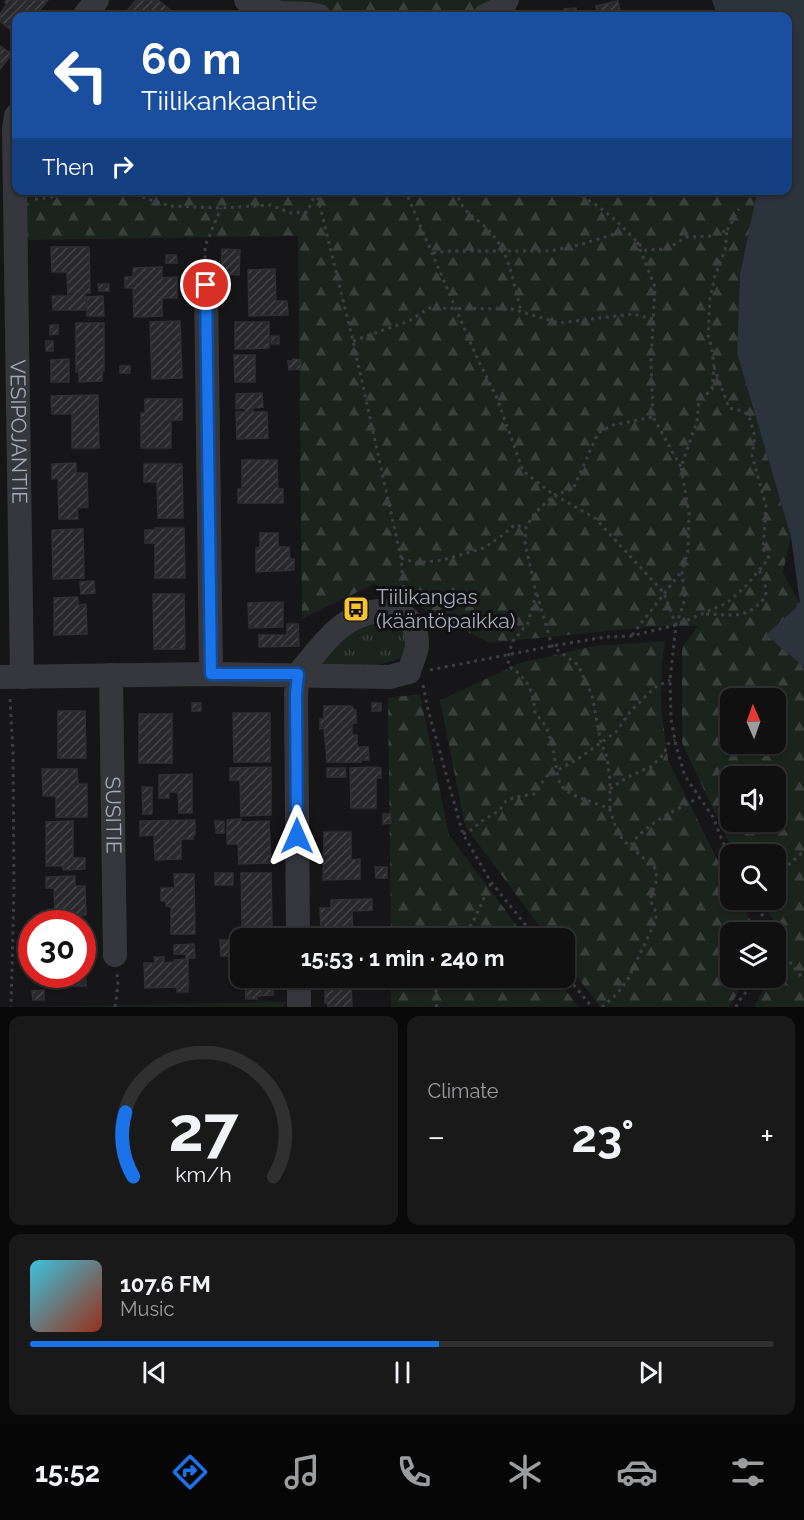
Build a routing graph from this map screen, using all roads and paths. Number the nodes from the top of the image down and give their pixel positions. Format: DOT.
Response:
graph roads {
  1 [pos="97,0"];
  2 [pos="246,0"];
  3 [pos="507,0"];
  4 [pos="87,12"];
  5 [pos="276,12"];
  6 [pos="493,12"];
  7 [pos="12,103"];
  8 [pos="0,115"];
  9 [pos="12,140"];
  10 [pos="8,163"];
  11 [pos="12,182"];
  12 [pos="15,195"];
  13 [pos="58,195"];
  14 [pos="136,195"];
  15 [pos="315,195"];
  16 [pos="318,195"];
  17 [pos="407,195"];
  18 [pos="458,195"];
  19 [pos="577,195"];
  20 [pos="16,200"];
  21 [pos="221,208"];
  22 [pos="739,209"];
  23 [pos="727,230"];
  24 [pos="624,231"];
  25 [pos="636,241"];
  26 [pos="502,250"];
  27 [pos="433,253"];
  28 [pos="206,285"];
  29 [pos="455,307"];
  30 [pos="521,311"];
  31 [pos="653,319"];
  32 [pos="353,341"];
  33 [pos="714,367"];
  34 [pos="753,412"];
  35 [pos="749,416"];
  36 [pos="653,417"];
  37 [pos="681,467"];
  38 [pos="554,495"];
  39 [pos="526,527"];
  40 [pos="401,558"];
  41 [pos="759,570"];
  42 [pos="682,571"];
  43 [pos="536,593"];
  44 [pos="664,593"];
  45 [pos="703,614"];
  46 [pos="406,617"];
  47 [pos="676,625"];
  48 [pos="631,636"];
  49 [pos="552,646"];
  50 [pos="509,653"];
  51 [pos="414,672"];
  52 [pos="211,674"];
  53 [pos="298,674"];
  54 [pos="111,675"];
  55 [pos="11,677"];
  56 [pos="670,680"];
  57 [pos="10,699"];
  58 [pos="675,740"];
  59 [pos="601,743"];
  60 [pos="556,772"];
  61 [pos="610,789"];
  62 [pos="700,798"];
  63 [pos="610,810"];
  64 [pos="463,834"];
  65 [pos="723,844"];
  66 [pos="631,845"];
  67 [pos="804,851"];
  68 [pos="786,867"];
  69 [pos="491,882"];
  70 [pos="298,928"];
  71 [pos="469,928"];
  72 [pos="528,928"];
  73 [pos="115,955"];
  74 [pos="786,957"];
  75 [pos="804,980"];
  76 [pos="575,986"];
  77 [pos="299,988"];
  78 [pos="435,988"];
  79 [pos="749,988"];
  80 [pos="11,1007"];
  81 [pos="115,1007"];
  82 [pos="299,1007"];
  83 [pos="436,1007"];
  84 [pos="592,1007"];
  85 [pos="602,1007"];
  86 [pos="736,1007"];
  1 -- 4 [label="street"];
  2 -- 5 [label="street"];
  3 -- 6 [label="street"];
  7 -- 8 [label="street"];
  9 -- 10 [label="street, VESIPOJANTIE"];
  10 -- 11 [label="street, VESIPOJANTIE"];
  12 -- 20 [label="street, VESIPOJANTIE"];
  13 -- 20 [label="path"];
  14 -- 21 [label="path"];
  15 -- 21 [label="path"];
  16 -- 32 [label="path"];
  17 -- 27 [label="path"];
  18 -- 26 [label="path"];
  19 -- 24 [label="path"];
  20 -- 55 [label="street, VESIPOJANTIE"];
  21 -- 28 [label="path"];
  22 -- 23 [label="path"];
  23 -- 25 [label="path"];
  23 -- 33 [label="path"];
  24 -- 25 [label="path"];
  24 -- 26 [label="path"];
  25 -- 31 [label="path"];
  26 -- 27 [label="path"];
  26 -- 30 [label="path"];
  27 -- 29 [label="path"];
  28 -- 52 [label="street"];
  29 -- 30 [label="path"];
  29 -- 32 [label="path"];
  29 -- 38 [label="path"];
  30 -- 31 [label="path"];
  31 -- 36 [label="path"];
  32 -- 40 [label="path"];
  33 -- 35 [label="path"];
  33 -- 37 [label="path"];
  34 -- 35 [label="path"];
  35 -- 41 [label="path"];
  36 -- 37 [label="path"];
  36 -- 38 [label="path"];
  37 -- 42 [label="path"];
  38 -- 39 [label="path"];
  38 -- 44 [label="path"];
  39 -- 40 [label="path"];
  39 -- 43 [label="path"];
  40 -- 46 [label="path"];
  41 -- 45 [label="path"];
  41 -- 45 [label="path"];
  42 -- 44 [label="path"];
  42 -- 47 [label="path"];
  43 -- 49 [label="path"];
  43 -- 50 [label="path"];
  44 -- 47 [label="path"];
  44 -- 48 [label="path"];
  45 -- 47 [label="path"];
  46 -- 51 [label="street"];
  46 -- 53 [label="street"];
  47 -- 48 [label="path"];
  47 -- 56 [label="path"];
  48 -- 49 [label="path"];
  49 -- 50 [label="path"];
  49 -- 59 [label="path"];
  50 -- 51 [label="path"];
  50 -- 60 [label="path"];
  51 -- 53 [label="street"];
  51 -- 64 [label="path"];
  52 -- 53 [label="street"];
  52 -- 54 [label="street"];
  53 -- 70 [label="street"];
  54 -- 55 [label="street"];
  54 -- 73 [label="street, SUSITIE"];
  56 -- 58 [label="path"];
  56 -- 59 [label="path"];
  57 -- 80 [label="path"];
  58 -- 61 [label="path"];
  58 -- 62 [label="path"];
  59 -- 60 [label="path"];
  59 -- 61 [label="path"];
  60 -- 63 [label="path"];
  60 -- 64 [label="path"];
  61 -- 63 [label="path"];
  62 -- 65 [label="path"];
  62 -- 66 [label="path"];
  63 -- 66 [label="path"];
  64 -- 69 [label="path"];
  66 -- 85 [label="path"];
  67 -- 68 [label="path"];
  69 -- 71 [label="path"];
  69 -- 72 [label="path"];
  73 -- 81 [label="path"];
  74 -- 75 [label="path"];
  76 -- 84 [label="path"];
  77 -- 82 [label="street"];
  78 -- 83 [label="path"];
  79 -- 86 [label="path"];
}
